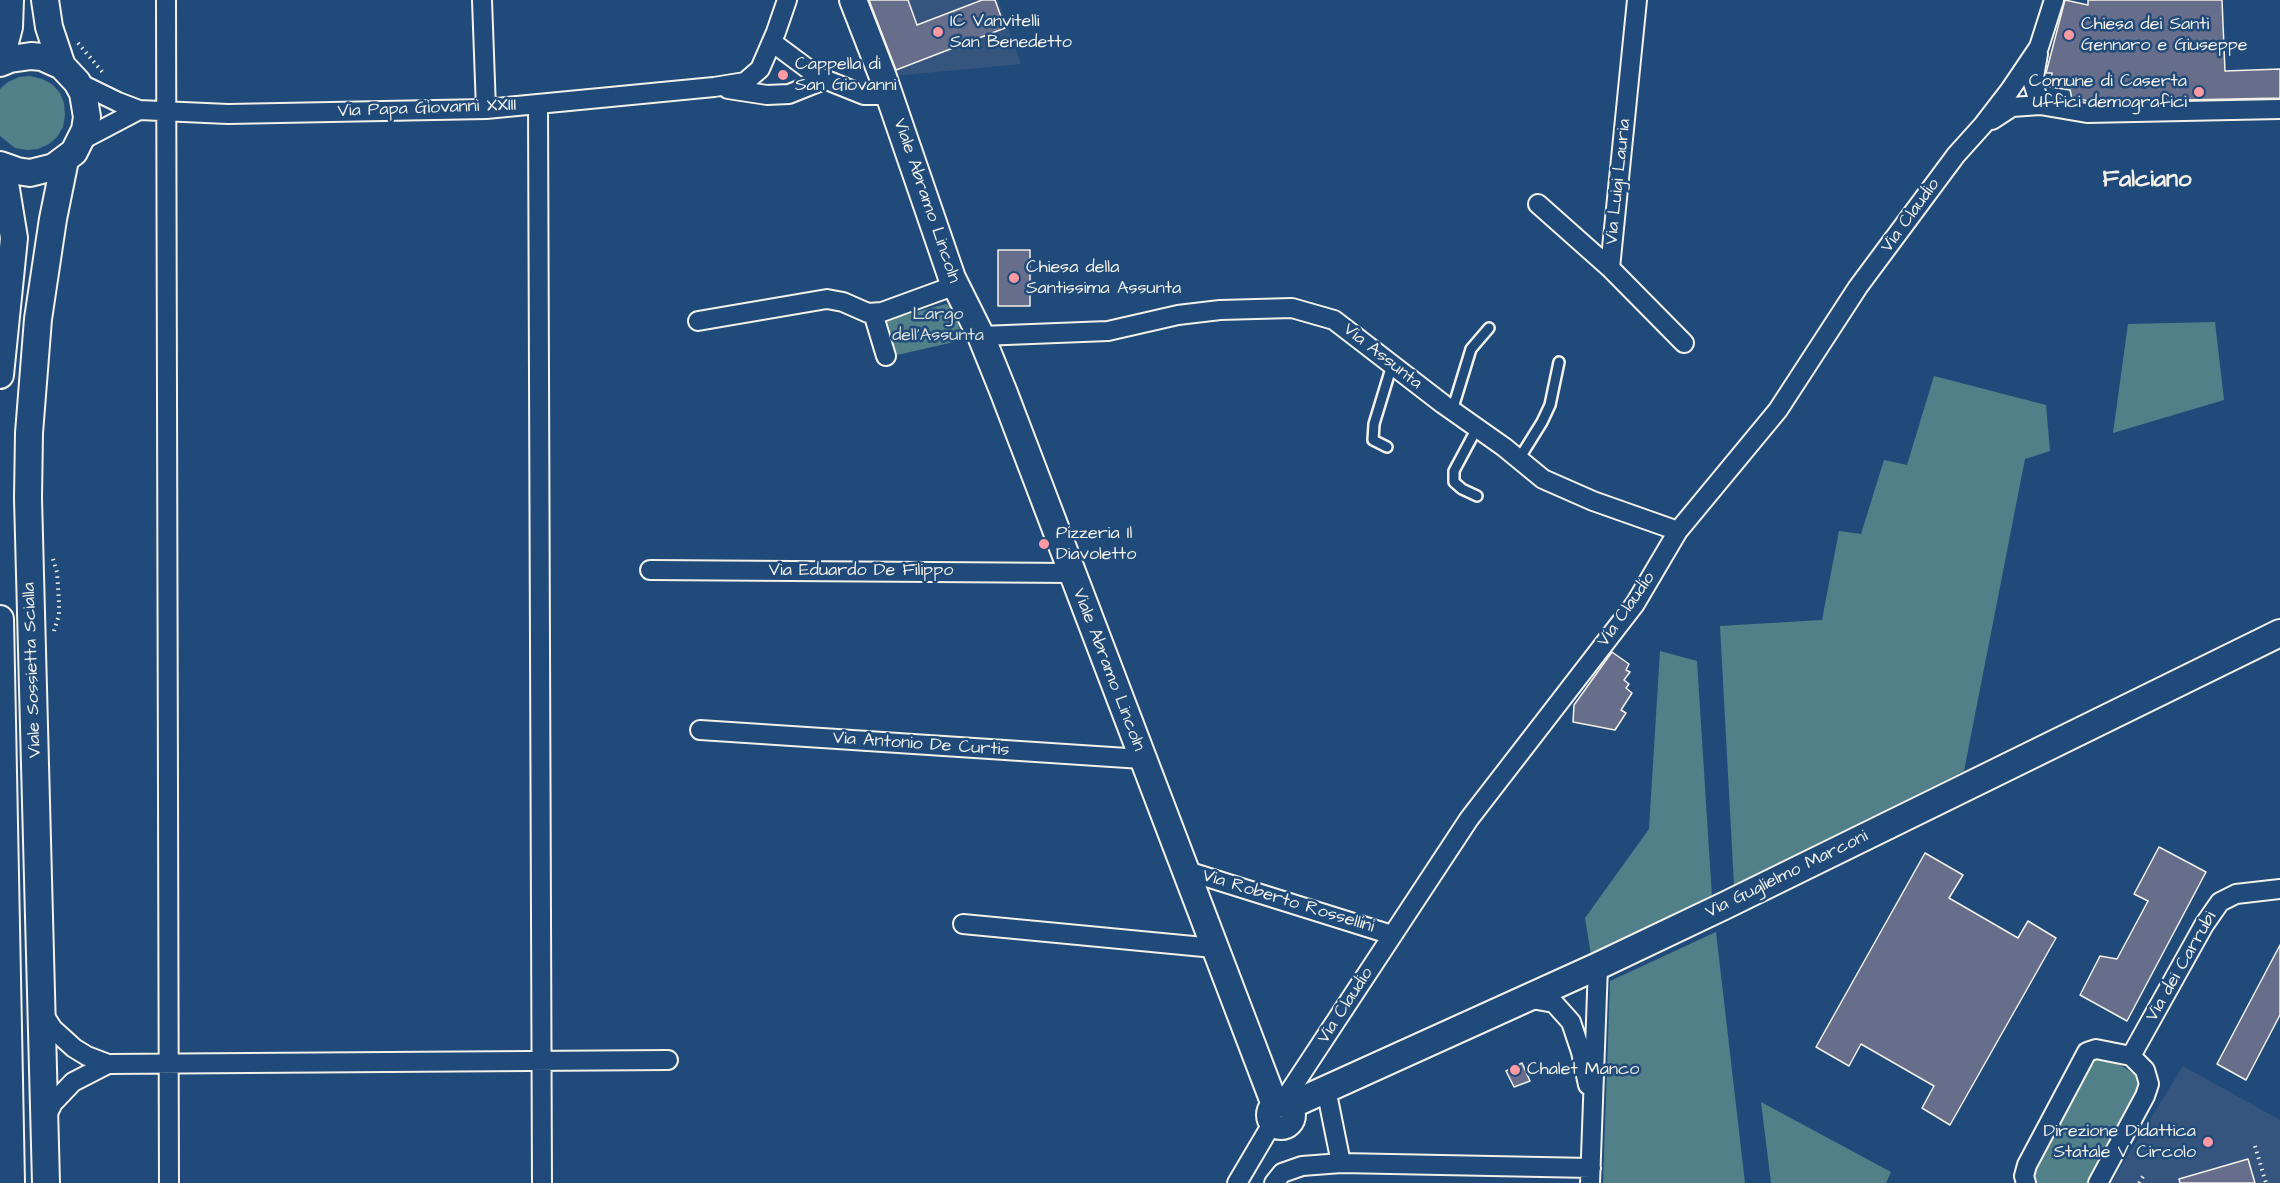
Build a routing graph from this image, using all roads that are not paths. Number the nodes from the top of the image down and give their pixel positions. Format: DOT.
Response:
graph roads {
  1 [pos="10,0"];
  2 [pos="45,0"];
  3 [pos="166,0"];
  4 [pos="482,0"];
  5 [pos="787,0"];
  6 [pos="853,0"];
  7 [pos="1637,0"];
  8 [pos="2054,0"];
  9 [pos="772,42"];
  10 [pos="2039,47"];
  11 [pos="0,63"];
  12 [pos="70,74"];
  13 [pos="824,80"];
  14 [pos="714,87"];
  15 [pos="889,95"];
  16 [pos="538,104"];
  17 [pos="2040,105"];
  18 [pos="486,109"];
  19 [pos="2280,109"];
  20 [pos="140,110"];
  21 [pos="166,110"];
  22 [pos="1983,125"];
  23 [pos="73,151"];
  24 [pos="0,165"];
  25 [pos="0,172"];
  26 [pos="1538,204"];
  27 [pos="1610,268"];
  28 [pos="956,285"];
  29 [pos="873,313"];
  30 [pos="698,321"];
  31 [pos="1489,328"];
  32 [pos="981,336"];
  33 [pos="1684,344"];
  34 [pos="886,356"];
  35 [pos="1559,363"];
  36 [pos="1392,365"];
  37 [pos="0,375"];
  38 [pos="1452,411"];
  39 [pos="1477,428"];
  40 [pos="1387,447"];
  41 [pos="1519,459"];
  42 [pos="1477,496"];
  43 [pos="1678,531"];
  44 [pos="650,570"];
  45 [pos="1072,573"];
  46 [pos="0,620"];
  47 [pos="2280,633"];
  48 [pos="700,730"];
  49 [pos="1,734"];
  50 [pos="1142,759"];
  51 [pos="2,793"];
  52 [pos="1184,870"];
  53 [pos="2280,889"];
  54 [pos="963,924"];
  55 [pos="1392,935"];
  56 [pos="1214,948"];
  57 [pos="1598,966"];
  58 [pos="1526,998"];
  59 [pos="42,1011"];
  60 [pos="2131,1056"];
  61 [pos="668,1060"];
  62 [pos="541,1061"];
  63 [pos="108,1064"];
  64 [pos="169,1064"];
  65 [pos="1326,1089"];
  66 [pos="1280,1109"];
  67 [pos="1593,1113"];
  68 [pos="43,1124"];
  69 [pos="1341,1163"];
  70 [pos="1591,1176"];
  71 [pos="11,1183"];
  72 [pos="46,1183"];
  73 [pos="169,1183"];
  74 [pos="542,1183"];
  75 [pos="1237,1183"];
  76 [pos="1274,1183"];
  77 [pos="2025,1183"];
  78 [pos="2098,1183"];
  1 -- 11 [label="street"];
  2 -- 12 [label="street, Viale Sossietta Scialla"];
  3 -- 21 [label="street"];
  4 -- 18 [label="street"];
  5 -- 9 [label="street, Via Papa Giovanni XXIII"];
  6 -- 15 [label="street, Viale Abramo Lincoln"];
  7 -- 27 [label="street, Via Luigi Lauria"];
  8 -- 10 [label="street"];
  9 -- 13 [label="street"];
  9 -- 14 [label="street, Via Papa Giovanni XXIII"];
  10 -- 17 [label="street"];
  10 -- 22 [label="street"];
  11 -- 12 [label="street"];
  12 -- 20 [label="street, Via Papa Giovanni XXIII"];
  12 -- 23 [label="street, Viale Sossietta Scialla"];
  13 -- 14 [label="street, Via Papa Giovanni XXIII"];
  13 -- 15 [label="street"];
  14 -- 16 [label="street, Via Papa Giovanni XXIII"];
  15 -- 28 [label="street, Viale Abramo Lincoln"];
  16 -- 18 [label="street, Via Papa Giovanni XXIII"];
  16 -- 62 [label="street"];
  17 -- 19 [label="street"];
  17 -- 22 [label="street"];
  18 -- 21 [label="street, Via Papa Giovanni XXIII"];
  20 -- 21 [label="street, Via Papa Giovanni XXIII"];
  20 -- 23 [label="street, Via Papa Giovanni XXIII"];
  21 -- 64 [label="street"];
  22 -- 43 [label="street, Via Claudio"];
  23 -- 24 [label="street"];
  23 -- 59 [label="street, Viale Sossietta Scialla"];
  25 -- 37 [label="street"];
  26 -- 27 [label="street, Via Luigi Lauria"];
  27 -- 33 [label="street"];
  28 -- 29 [label="street"];
  28 -- 32 [label="street, Viale Abramo Lincoln"];
  29 -- 30 [label="street"];
  29 -- 34 [label="street"];
  31 -- 38 [label="lane"];
  32 -- 36 [label="street, Via Assunta"];
  32 -- 45 [label="street, Viale Abramo Lincoln"];
  35 -- 41 [label="lane"];
  36 -- 38 [label="street, Via Assunta"];
  36 -- 40 [label="lane"];
  38 -- 39 [label="street, Via Assunta"];
  39 -- 41 [label="street, Via Assunta"];
  39 -- 42 [label="lane"];
  41 -- 43 [label="street, Via Assunta"];
  43 -- 55 [label="street, Via Claudio"];
  44 -- 45 [label="street, Via Eduardo De Filippo"];
  45 -- 50 [label="street, Viale Abramo Lincoln"];
  46 -- 49 [label="street, Viale Sossietta Scialla"];
  47 -- 57 [label="street, Via Guglielmo Marconi"];
  48 -- 50 [label="street, Via Antonio De Curtis"];
  49 -- 51 [label="street, Viale Sossietta Scialla"];
  50 -- 52 [label="street, Viale Abramo Lincoln"];
  51 -- 71 [label="street, Viale Sossietta Scialla"];
  52 -- 55 [label="street, Via Roberto Rossellini"];
  52 -- 56 [label="street, Viale Abramo Lincoln"];
  53 -- 60 [label="street, Via dei Carrubi"];
  54 -- 56 [label="street"];
  55 -- 66 [label="street, Via Claudio"];
  56 -- 66 [label="street, Viale Abramo Lincoln"];
  57 -- 58 [label="street, Via Guglielmo Marconi"];
  57 -- 67 [label="street"];
  58 -- 65 [label="street, Via Guglielmo Marconi"];
  58 -- 67 [label="street"];
  59 -- 63 [label="street"];
  59 -- 68 [label="street, Viale Sossietta Scialla"];
  60 -- 77 [label="street"];
  60 -- 78 [label="street"];
  61 -- 62 [label="street"];
  62 -- 64 [label="street"];
  62 -- 74 [label="street"];
  63 -- 64 [label="street"];
  63 -- 68 [label="street"];
  64 -- 73 [label="street"];
  65 -- 66 [label="street, Via Guglielmo Marconi"];
  65 -- 69 [label="street"];
  66 -- 75 [label="street, Via Claudio"];
  67 -- 70 [label="street"];
  68 -- 72 [label="street, Viale Sossietta Scialla"];
  69 -- 70 [label="street"];
  69 -- 76 [label="street"];
}
